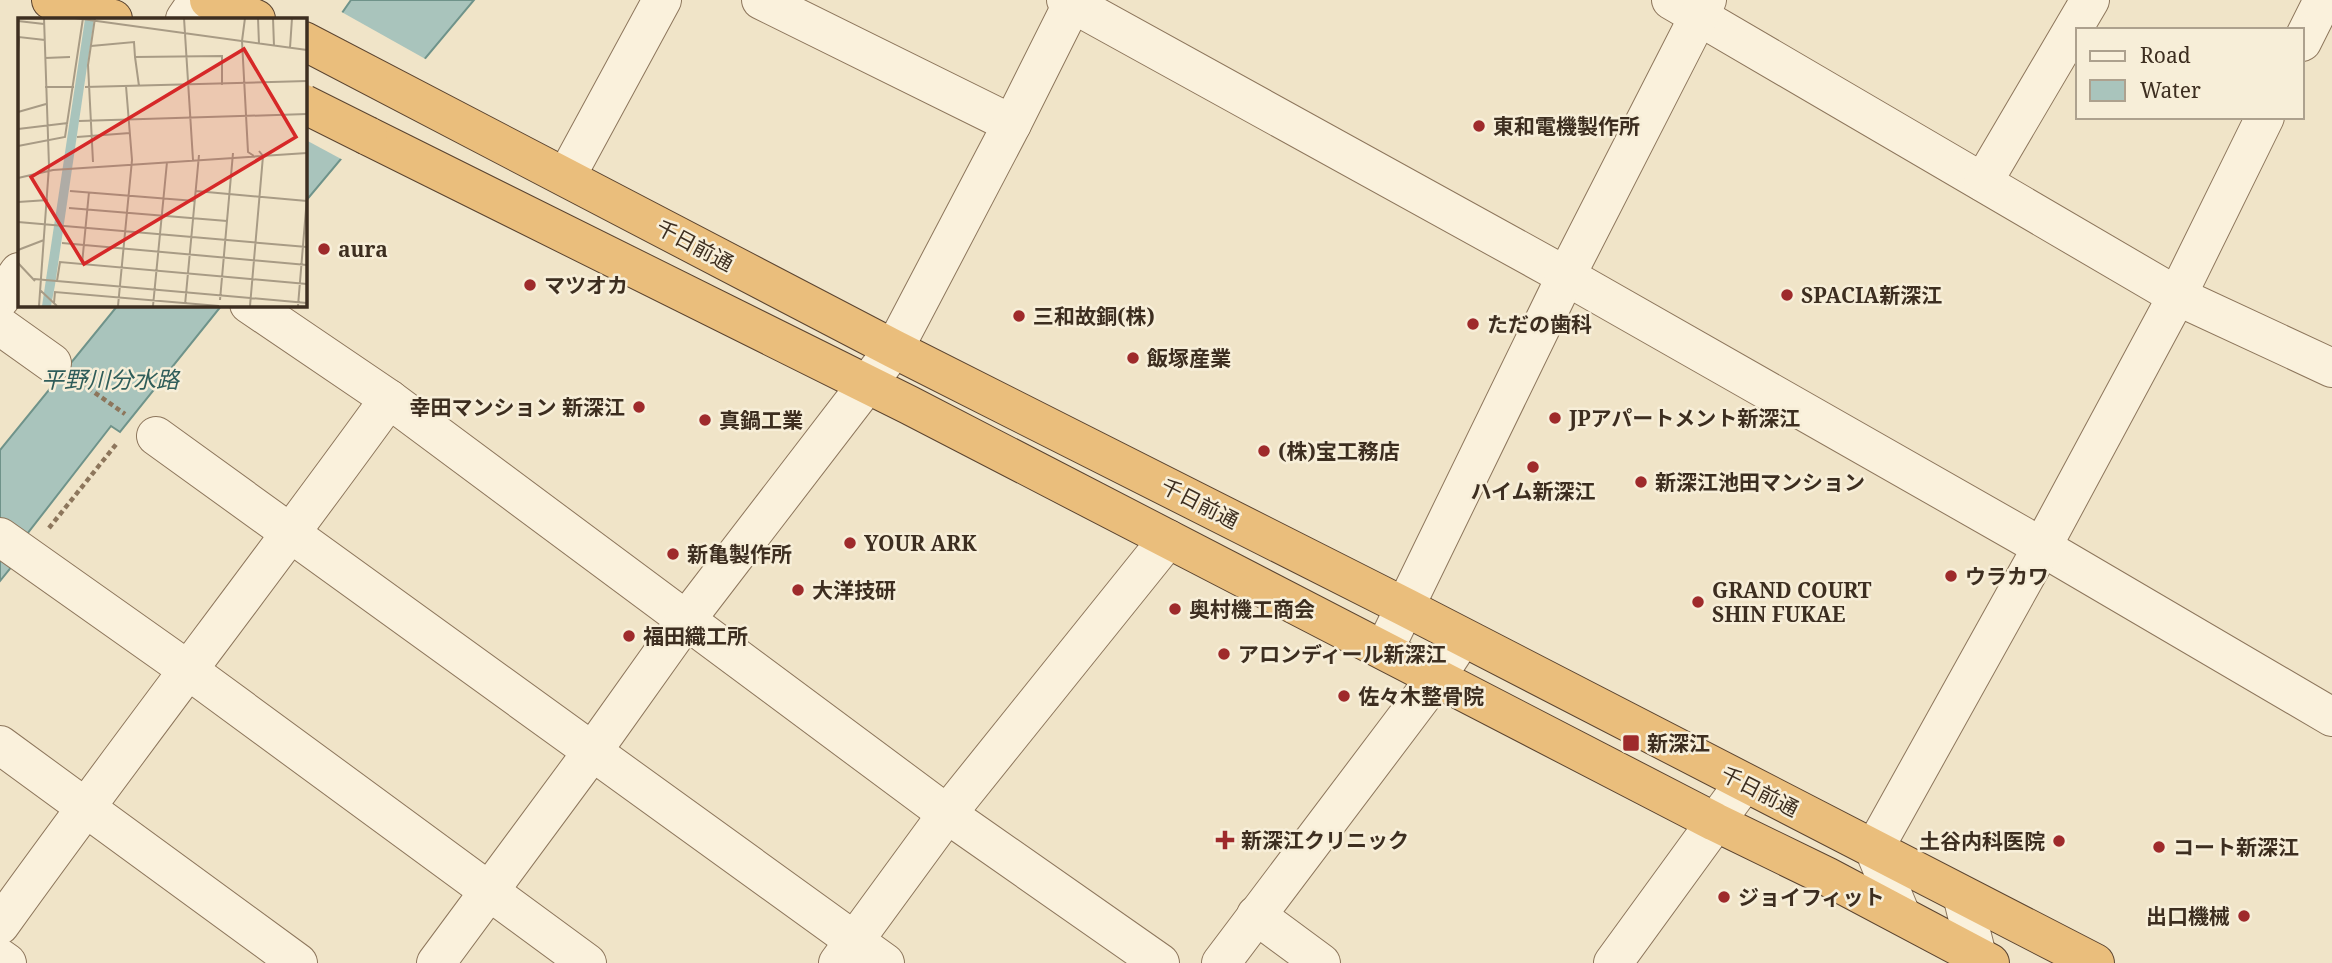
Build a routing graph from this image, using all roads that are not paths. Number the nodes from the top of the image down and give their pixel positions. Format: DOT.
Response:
graph roads {
  1 [pos="51,0"];
  2 [pos="198,0"];
  3 [pos="209,0"];
  4 [pos="662,0"];
  5 [pos="761,0"];
  6 [pos="2091,0"];
  7 [pos="2323,0"];
  8 [pos="1070,1"];
  9 [pos="1693,5"];
  10 [pos="110,18"];
  11 [pos="186,18"];
  12 [pos="254,18"];
  13 [pos="2304,38"];
  14 [pos="307,43"];
  15 [pos="306,105"];
  16 [pos="2264,119"];
  17 [pos="1012,124"];
  18 [pos="566,177"];
  19 [pos="1983,182"];
  20 [pos="0,260"];
  21 [pos="18,270"];
  22 [pos="18,272"];
  23 [pos="1566,276"];
  24 [pos="2177,296"];
  25 [pos="0,299"];
  26 [pos="252,306"];
  27 [pos="0,326"];
  28 [pos="894,349"];
  29 [pos="52,363"];
  30 [pos="2332,368"];
  31 [pos="868,384"];
  32 [pos="389,399"];
  33 [pos="143,427"];
  34 [pos="292,533"];
  35 [pos="1168,539"];
  36 [pos="13,546"];
  37 [pos="2042,547"];
  38 [pos="1405,607"];
  39 [pos="686,620"];
  40 [pos="1462,638"];
  41 [pos="1384,650"];
  42 [pos="188,670"];
  43 [pos="1436,678"];
  44 [pos="2332,717"];
  45 [pos="0,745"];
  46 [pos="592,752"];
  47 [pos="1744,783"];
  48 [pos="84,808"];
  49 [pos="947,814"];
  50 [pos="1715,822"];
  51 [pos="1874,849"];
  52 [pos="491,892"];
  53 [pos="1962,895"];
  54 [pos="1256,915"];
  55 [pos="1901,915"];
  56 [pos="0,925"];
  57 [pos="846,952"];
  58 [pos="0,958"];
  59 [pos="1980,961"];
  60 [pos="7,963"];
  61 [pos="298,963"];
  62 [pos="436,963"];
  63 [pos="587,963"];
  64 [pos="885,963"];
  65 [pos="1160,963"];
  66 [pos="1221,963"];
  67 [pos="1321,963"];
  68 [pos="1613,963"];
  69 [pos="2095,963"];
  1 -- 10 [label="highway"];
  2 -- 11 [label="street"];
  3 -- 12 [label="highway"];
  4 -- 18 [label="street"];
  5 -- 17 [label="street"];
  6 -- 19 [label="street"];
  7 -- 13 [label="street"];
  8 -- 17 [label="street"];
  8 -- 23 [label="street"];
  9 -- 19 [label="street"];
  9 -- 23 [label="street"];
  14 -- 18 [label="highway, 千日前通"];
  15 -- 31 [label="highway, bridge"];
  16 -- 24 [label="street"];
  17 -- 28 [label="street"];
  18 -- 28 [label="highway, 千日前通"];
  19 -- 24 [label="street"];
  20 -- 21 [label="street"];
  22 -- 25 [label="street"];
  23 -- 37 [label="street"];
  23 -- 38 [label="street"];
  24 -- 30 [label="street"];
  24 -- 37 [label="street"];
  26 -- 32 [label="street"];
  27 -- 29 [label="street"];
  28 -- 31 [label="street"];
  28 -- 38 [label="highway, 千日前通"];
  31 -- 35 [label="highway"];
  31 -- 39 [label="street"];
  32 -- 34 [label="street"];
  32 -- 39 [label="street"];
  33 -- 34 [label="street"];
  34 -- 42 [label="street"];
  34 -- 46 [label="street"];
  35 -- 41 [label="highway"];
  35 -- 49 [label="street"];
  36 -- 42 [label="street"];
  37 -- 44 [label="street"];
  37 -- 51 [label="street"];
  38 -- 40 [label="highway, 千日前通"];
  38 -- 41 [label="street"];
  39 -- 46 [label="street"];
  39 -- 49 [label="street"];
  40 -- 43 [label="street"];
  40 -- 47 [label="highway, 千日前通"];
  41 -- 43 [label="highway"];
  42 -- 48 [label="street"];
  42 -- 52 [label="street"];
  43 -- 50 [label="highway"];
  43 -- 54 [label="street"];
  45 -- 48 [label="street"];
  46 -- 52 [label="street"];
  46 -- 57 [label="street"];
  47 -- 50 [label="street"];
  47 -- 51 [label="highway, 千日前通"];
  48 -- 56 [label="street"];
  48 -- 61 [label="street"];
  49 -- 57 [label="street"];
  49 -- 65 [label="street"];
  50 -- 55 [label="highway"];
  50 -- 68 [label="street"];
  51 -- 53 [label="highway, 千日前通"];
  51 -- 55 [label="street"];
  52 -- 62 [label="street"];
  52 -- 63 [label="street"];
  53 -- 59 [label="street"];
  53 -- 69 [label="highway, 千日前通"];
  54 -- 66 [label="street"];
  54 -- 67 [label="street"];
  55 -- 59 [label="highway"];
  57 -- 64 [label="street"];
  58 -- 60 [label="street"];
}
